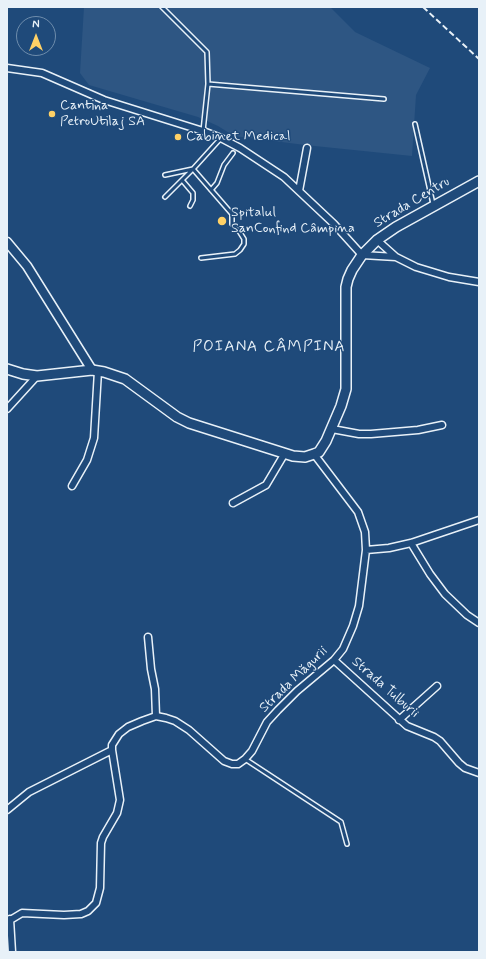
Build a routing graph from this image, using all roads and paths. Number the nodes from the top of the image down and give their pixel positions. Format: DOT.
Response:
graph roads {
  1 [pos="162,7"];
  2 [pos="7,68"];
  3 [pos="208,84"];
  4 [pos="384,99"];
  5 [pos="415,124"];
  6 [pos="203,131"];
  7 [pos="221,138"];
  8 [pos="307,148"];
  9 [pos="233,153"];
  10 [pos="193,169"];
  11 [pos="165,175"];
  12 [pos="182,180"];
  13 [pos="479,181"];
  14 [pos="211,190"];
  15 [pos="299,190"];
  16 [pos="165,197"];
  17 [pos="434,205"];
  18 [pos="190,206"];
  19 [pos="377,240"];
  20 [pos="7,242"];
  21 [pos="362,255"];
  22 [pos="396,257"];
  23 [pos="201,258"];
  24 [pos="479,282"];
  25 [pos="7,369"];
  26 [pos="95,370"];
  27 [pos="37,376"];
  28 [pos="7,409"];
  29 [pos="442,425"];
  30 [pos="332,429"];
  31 [pos="285,453"];
  32 [pos="314,454"];
  33 [pos="72,486"];
  34 [pos="233,503"];
  35 [pos="479,520"];
  36 [pos="411,543"];
  37 [pos="366,550"];
  38 [pos="479,623"];
  39 [pos="148,637"];
  40 [pos="334,660"];
  41 [pos="437,686"];
  42 [pos="156,716"];
  43 [pos="399,720"];
  44 [pos="112,750"];
  45 [pos="245,759"];
  46 [pos="479,773"];
  47 [pos="7,810"];
  48 [pos="347,844"];
  49 [pos="9,921"];
  50 [pos="12,952"];
  1 -- 3 [label="lane"];
  2 -- 6 [label="street"];
  3 -- 4 [label="lane"];
  3 -- 6 [label="lane"];
  5 -- 17 [label="lane"];
  6 -- 7 [label="street"];
  7 -- 10 [label="lane"];
  7 -- 15 [label="street"];
  8 -- 15 [label="street"];
  9 -- 14 [label="lane"];
  10 -- 11 [label="lane"];
  10 -- 12 [label="lane"];
  10 -- 14 [label="lane"];
  12 -- 16 [label="lane"];
  12 -- 18 [label="lane"];
  13 -- 17 [label="main road, Strada Centru"];
  14 -- 23 [label="lane"];
  15 -- 21 [label="street"];
  17 -- 19 [label="main road, Strada Centru"];
  19 -- 21 [label="main road, Strada Centru"];
  19 -- 22 [label="street"];
  20 -- 26 [label="street"];
  21 -- 22 [label="street"];
  21 -- 30 [label="main road, Strada Centru"];
  22 -- 24 [label="street"];
  25 -- 27 [label="main road"];
  26 -- 27 [label="main road"];
  26 -- 31 [label="main road"];
  26 -- 33 [label="street"];
  27 -- 28 [label="street"];
  29 -- 30 [label="street"];
  30 -- 32 [label="main road, Strada Centru"];
  31 -- 32 [label="main road"];
  31 -- 34 [label="street"];
  32 -- 37 [label="street, Strada Măgurii"];
  35 -- 36 [label="street"];
  36 -- 37 [label="street"];
  36 -- 38 [label="street"];
  37 -- 40 [label="street, Strada Măgurii"];
  39 -- 42 [label="street"];
  40 -- 43 [label="street, Strada Tulburii"];
  40 -- 45 [label="street, Strada Măgurii"];
  41 -- 43 [label="street"];
  42 -- 44 [label="street"];
  42 -- 45 [label="street"];
  43 -- 46 [label="street, Strada Tulburii"];
  44 -- 47 [label="street"];
  44 -- 49 [label="street"];
  45 -- 48 [label="lane"];
  49 -- 50 [label="street"];
}
